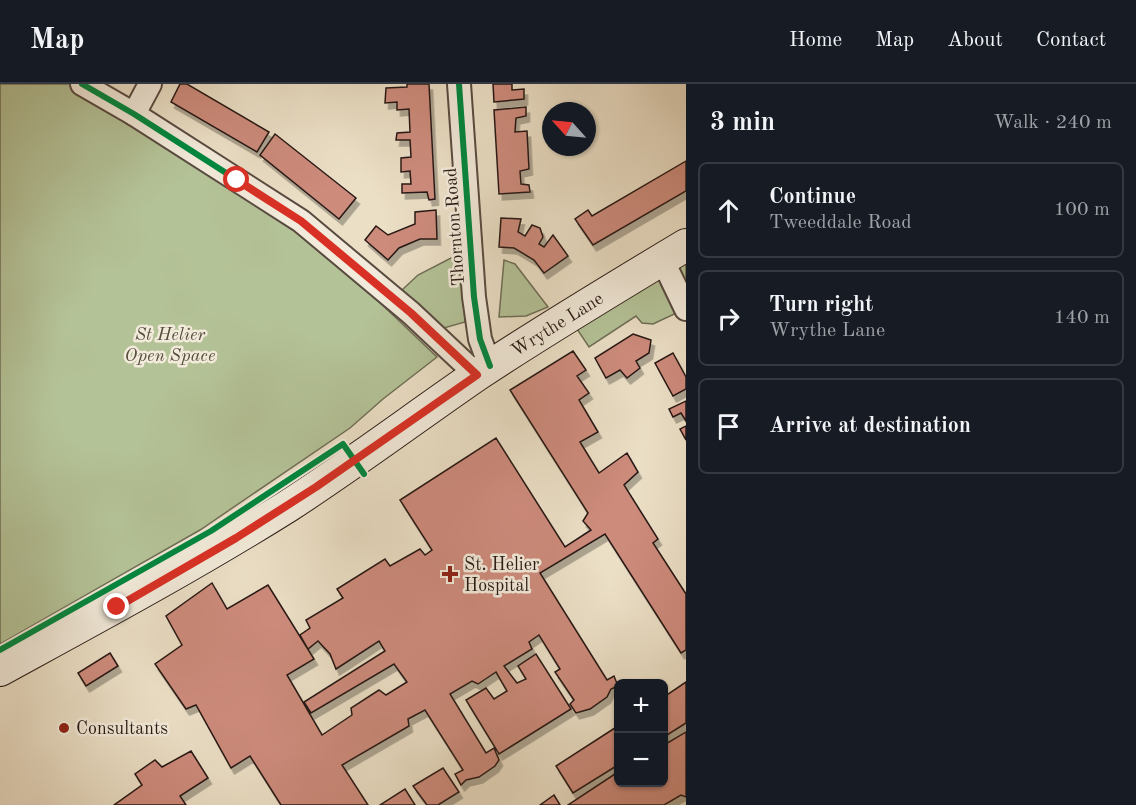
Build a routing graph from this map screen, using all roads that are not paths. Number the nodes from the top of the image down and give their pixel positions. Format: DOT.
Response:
graph roads {
  1 [pos="82,84"];
  2 [pos="150,84"];
  3 [pos="459,84"];
  4 [pos="134,114"];
  5 [pos="674,252"];
  6 [pos="686,309"];
  7 [pos="483,371"];
  8 [pos="0,670"];
  1 -- 4 [label="street"];
  2 -- 4 [label="street"];
  3 -- 7 [label="street, Thornton Road"];
  4 -- 7 [label="street"];
  5 -- 6 [label="street"];
  5 -- 7 [label="main road, Wrythe Lane"];
  7 -- 8 [label="main road, Wrythe Lane"];
}
